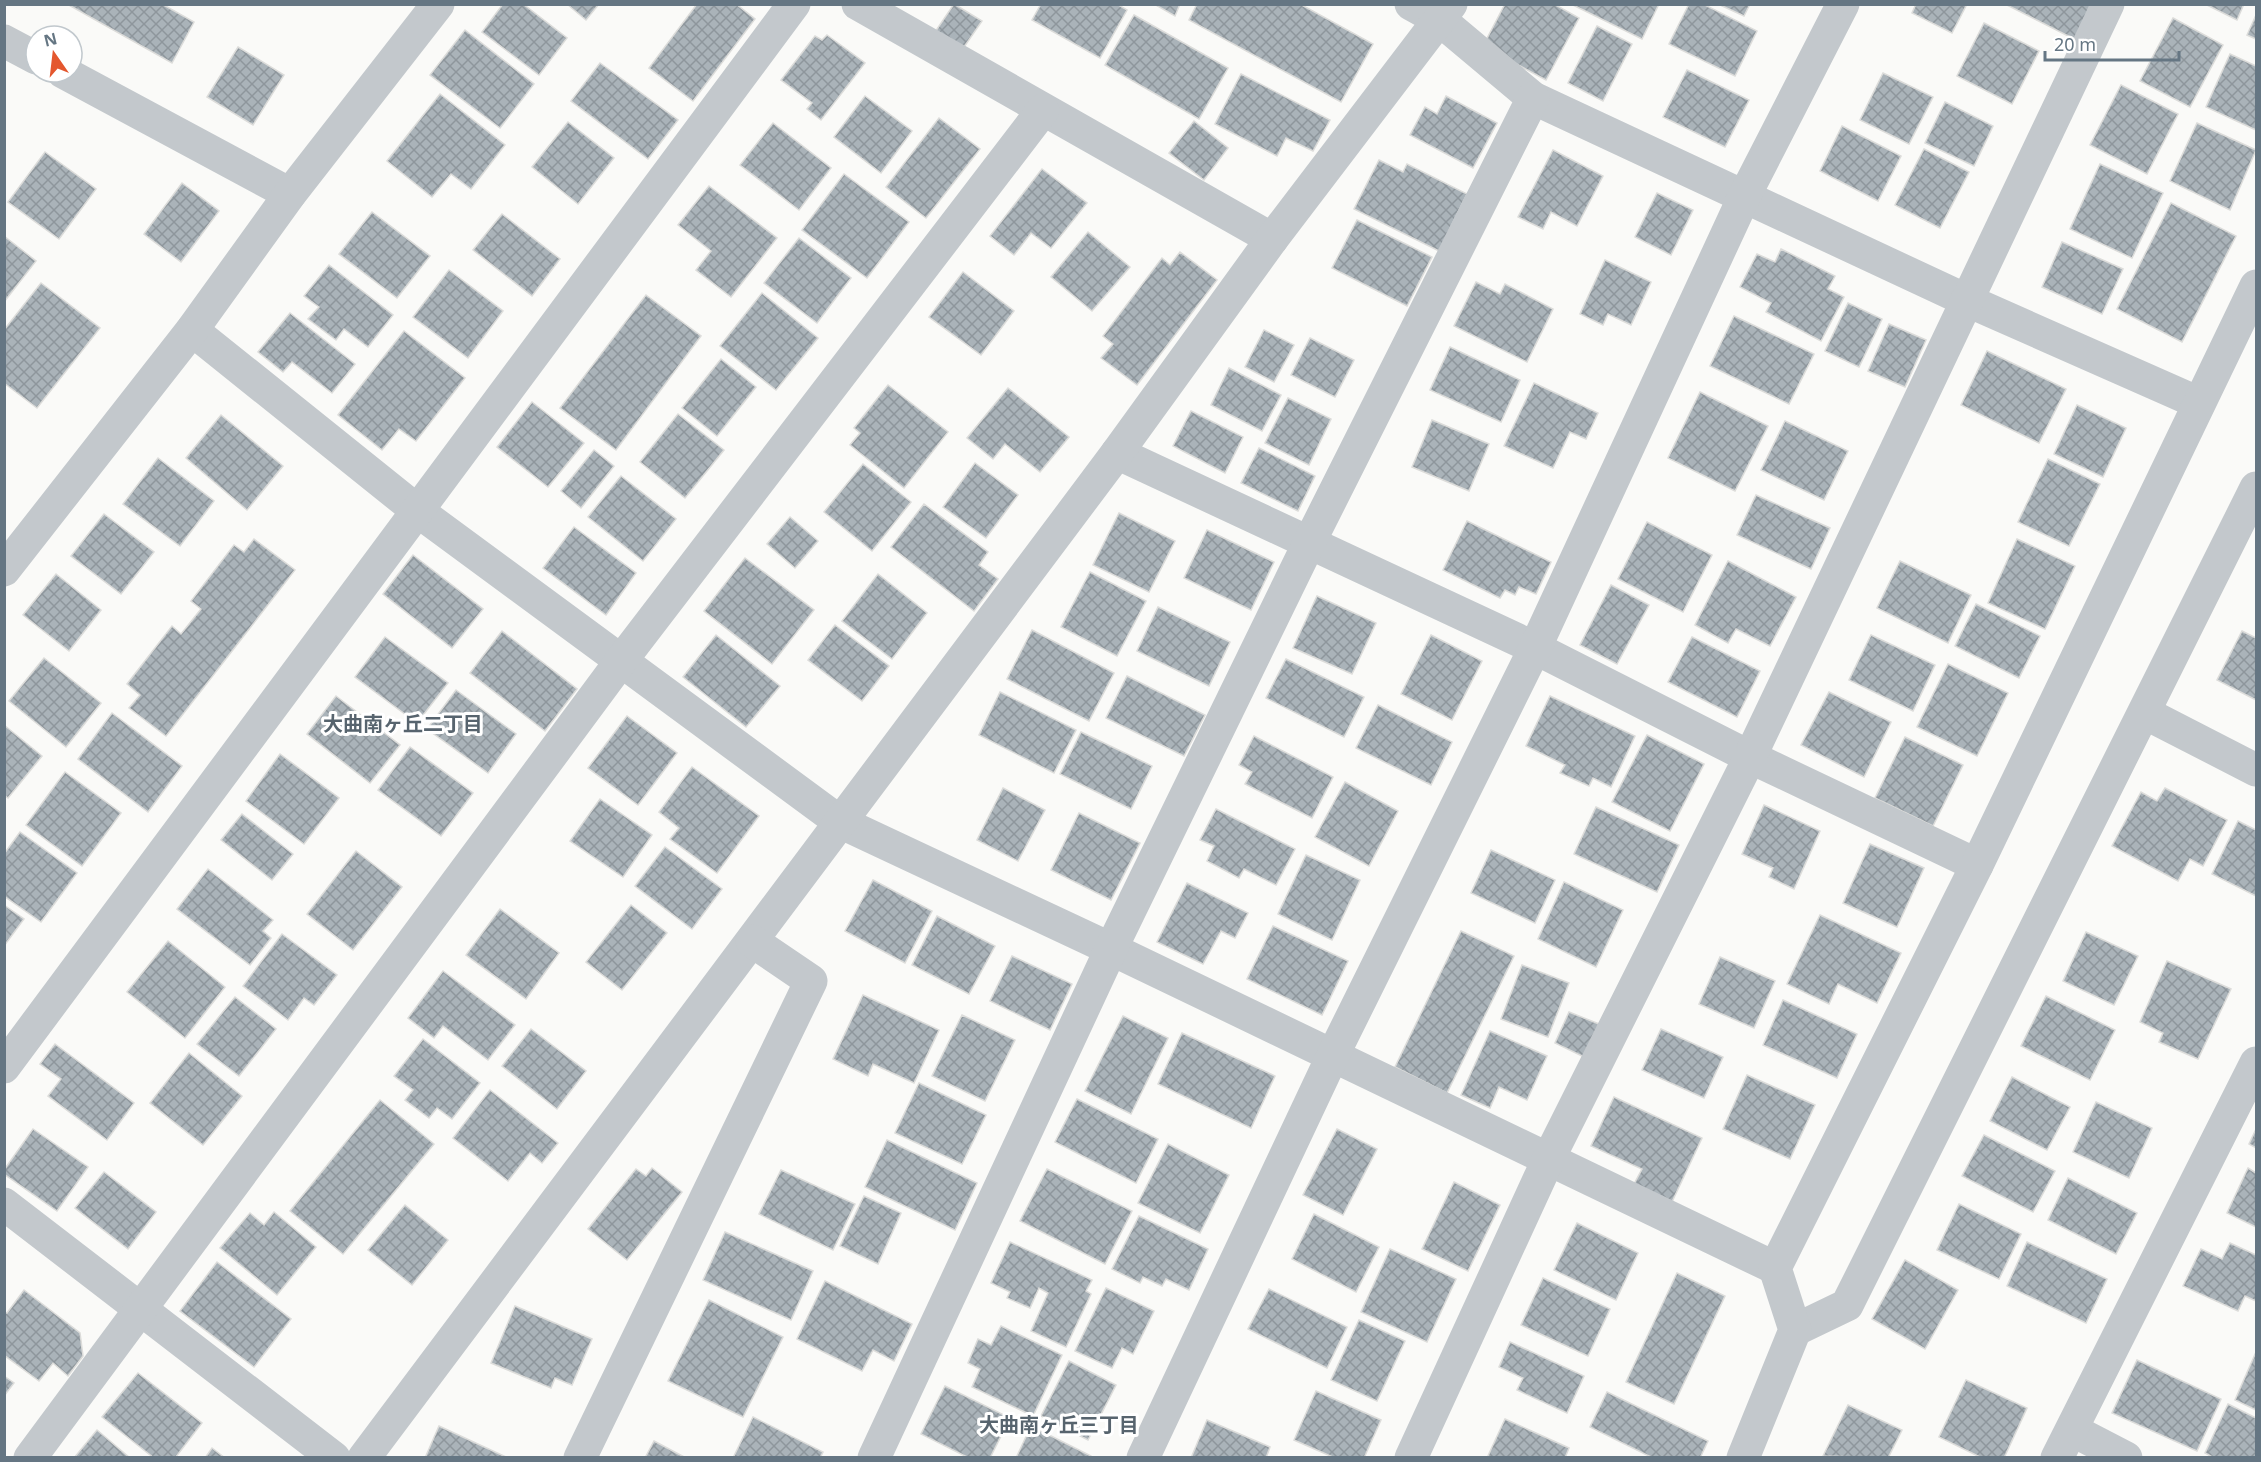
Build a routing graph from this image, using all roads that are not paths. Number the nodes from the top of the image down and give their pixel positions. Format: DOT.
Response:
graph roads {
  1 [pos="438,4"];
  2 [pos="794,4"];
  3 [pos="858,4"];
  4 [pos="1411,4"];
  5 [pos="1843,4"];
  6 [pos="2108,4"];
  7 [pos="1446,12"];
  8 [pos="4,41"];
  9 [pos="24,52"];
  10 [pos="84,83"];
  11 [pos="1533,98"];
  12 [pos="1043,110"];
  13 [pos="290,194"];
  14 [pos="1745,195"];
  15 [pos="1272,239"];
  16 [pos="2256,286"];
  17 [pos="1966,300"];
  18 [pos="192,330"];
  19 [pos="2199,403"];
  20 [pos="1116,453"];
  21 [pos="2256,488"];
  22 [pos="418,512"];
  23 [pos="1309,543"];
  24 [pos="4,570"];
  25 [pos="1535,648"];
  26 [pos="621,661"];
  27 [pos="2145,713"];
  28 [pos="1750,757"];
  29 [pos="2256,770"];
  30 [pos="840,822"];
  31 [pos="1977,865"];
  32 [pos="752,941"];
  33 [pos="1111,949"];
  34 [pos="1333,1055"];
  35 [pos="2256,1063"];
  36 [pos="4,1067"];
  37 [pos="1548,1160"];
  38 [pos="4,1204"];
  39 [pos="1775,1268"];
  40 [pos="141,1308"];
  41 [pos="1795,1330"];
  42 [pos="2065,1444"];
  43 [pos="30,1458"];
  44 [pos="334,1458"];
  45 [pos="364,1458"];
  46 [pos="580,1458"];
  47 [pos="874,1458"];
  48 [pos="1143,1458"];
  49 [pos="1411,1458"];
  50 [pos="1743,1458"];
  51 [pos="2126,1458"];
  1 -- 13 [label="street"];
  2 -- 22 [label="street"];
  3 -- 12 [label="street"];
  4 -- 7 [label="street"];
  5 -- 14 [label="street"];
  6 -- 17 [label="street"];
  7 -- 11 [label="street"];
  7 -- 15 [label="street"];
  8 -- 9 [label="street"];
  10 -- 13 [label="street"];
  11 -- 14 [label="street"];
  11 -- 23 [label="street"];
  12 -- 15 [label="street"];
  12 -- 26 [label="street"];
  13 -- 18 [label="street"];
  14 -- 17 [label="street"];
  14 -- 25 [label="street"];
  15 -- 20 [label="street"];
  16 -- 19 [label="street"];
  17 -- 19 [label="street"];
  17 -- 28 [label="street"];
  18 -- 22 [label="street"];
  18 -- 24 [label="street"];
  19 -- 31 [label="street"];
  20 -- 23 [label="street"];
  20 -- 30 [label="street"];
  21 -- 27 [label="street"];
  22 -- 26 [label="street"];
  22 -- 36 [label="street"];
  23 -- 25 [label="street"];
  23 -- 33 [label="street"];
  25 -- 28 [label="street"];
  25 -- 34 [label="street"];
  26 -- 30 [label="street"];
  26 -- 40 [label="street"];
  27 -- 29 [label="street"];
  27 -- 41 [label="street"];
  28 -- 31 [label="street"];
  28 -- 37 [label="street"];
  30 -- 32 [label="street"];
  30 -- 33 [label="street"];
  31 -- 39 [label="street"];
  32 -- 45 [label="street"];
  32 -- 46 [label="street"];
  33 -- 34 [label="street"];
  33 -- 47 [label="street"];
  34 -- 37 [label="street"];
  34 -- 48 [label="street"];
  35 -- 42 [label="street"];
  37 -- 39 [label="street"];
  37 -- 49 [label="street"];
  38 -- 40 [label="street"];
  39 -- 41 [label="street"];
  40 -- 43 [label="street"];
  40 -- 44 [label="street"];
  41 -- 50 [label="street"];
  42 -- 51 [label="street"];
}
